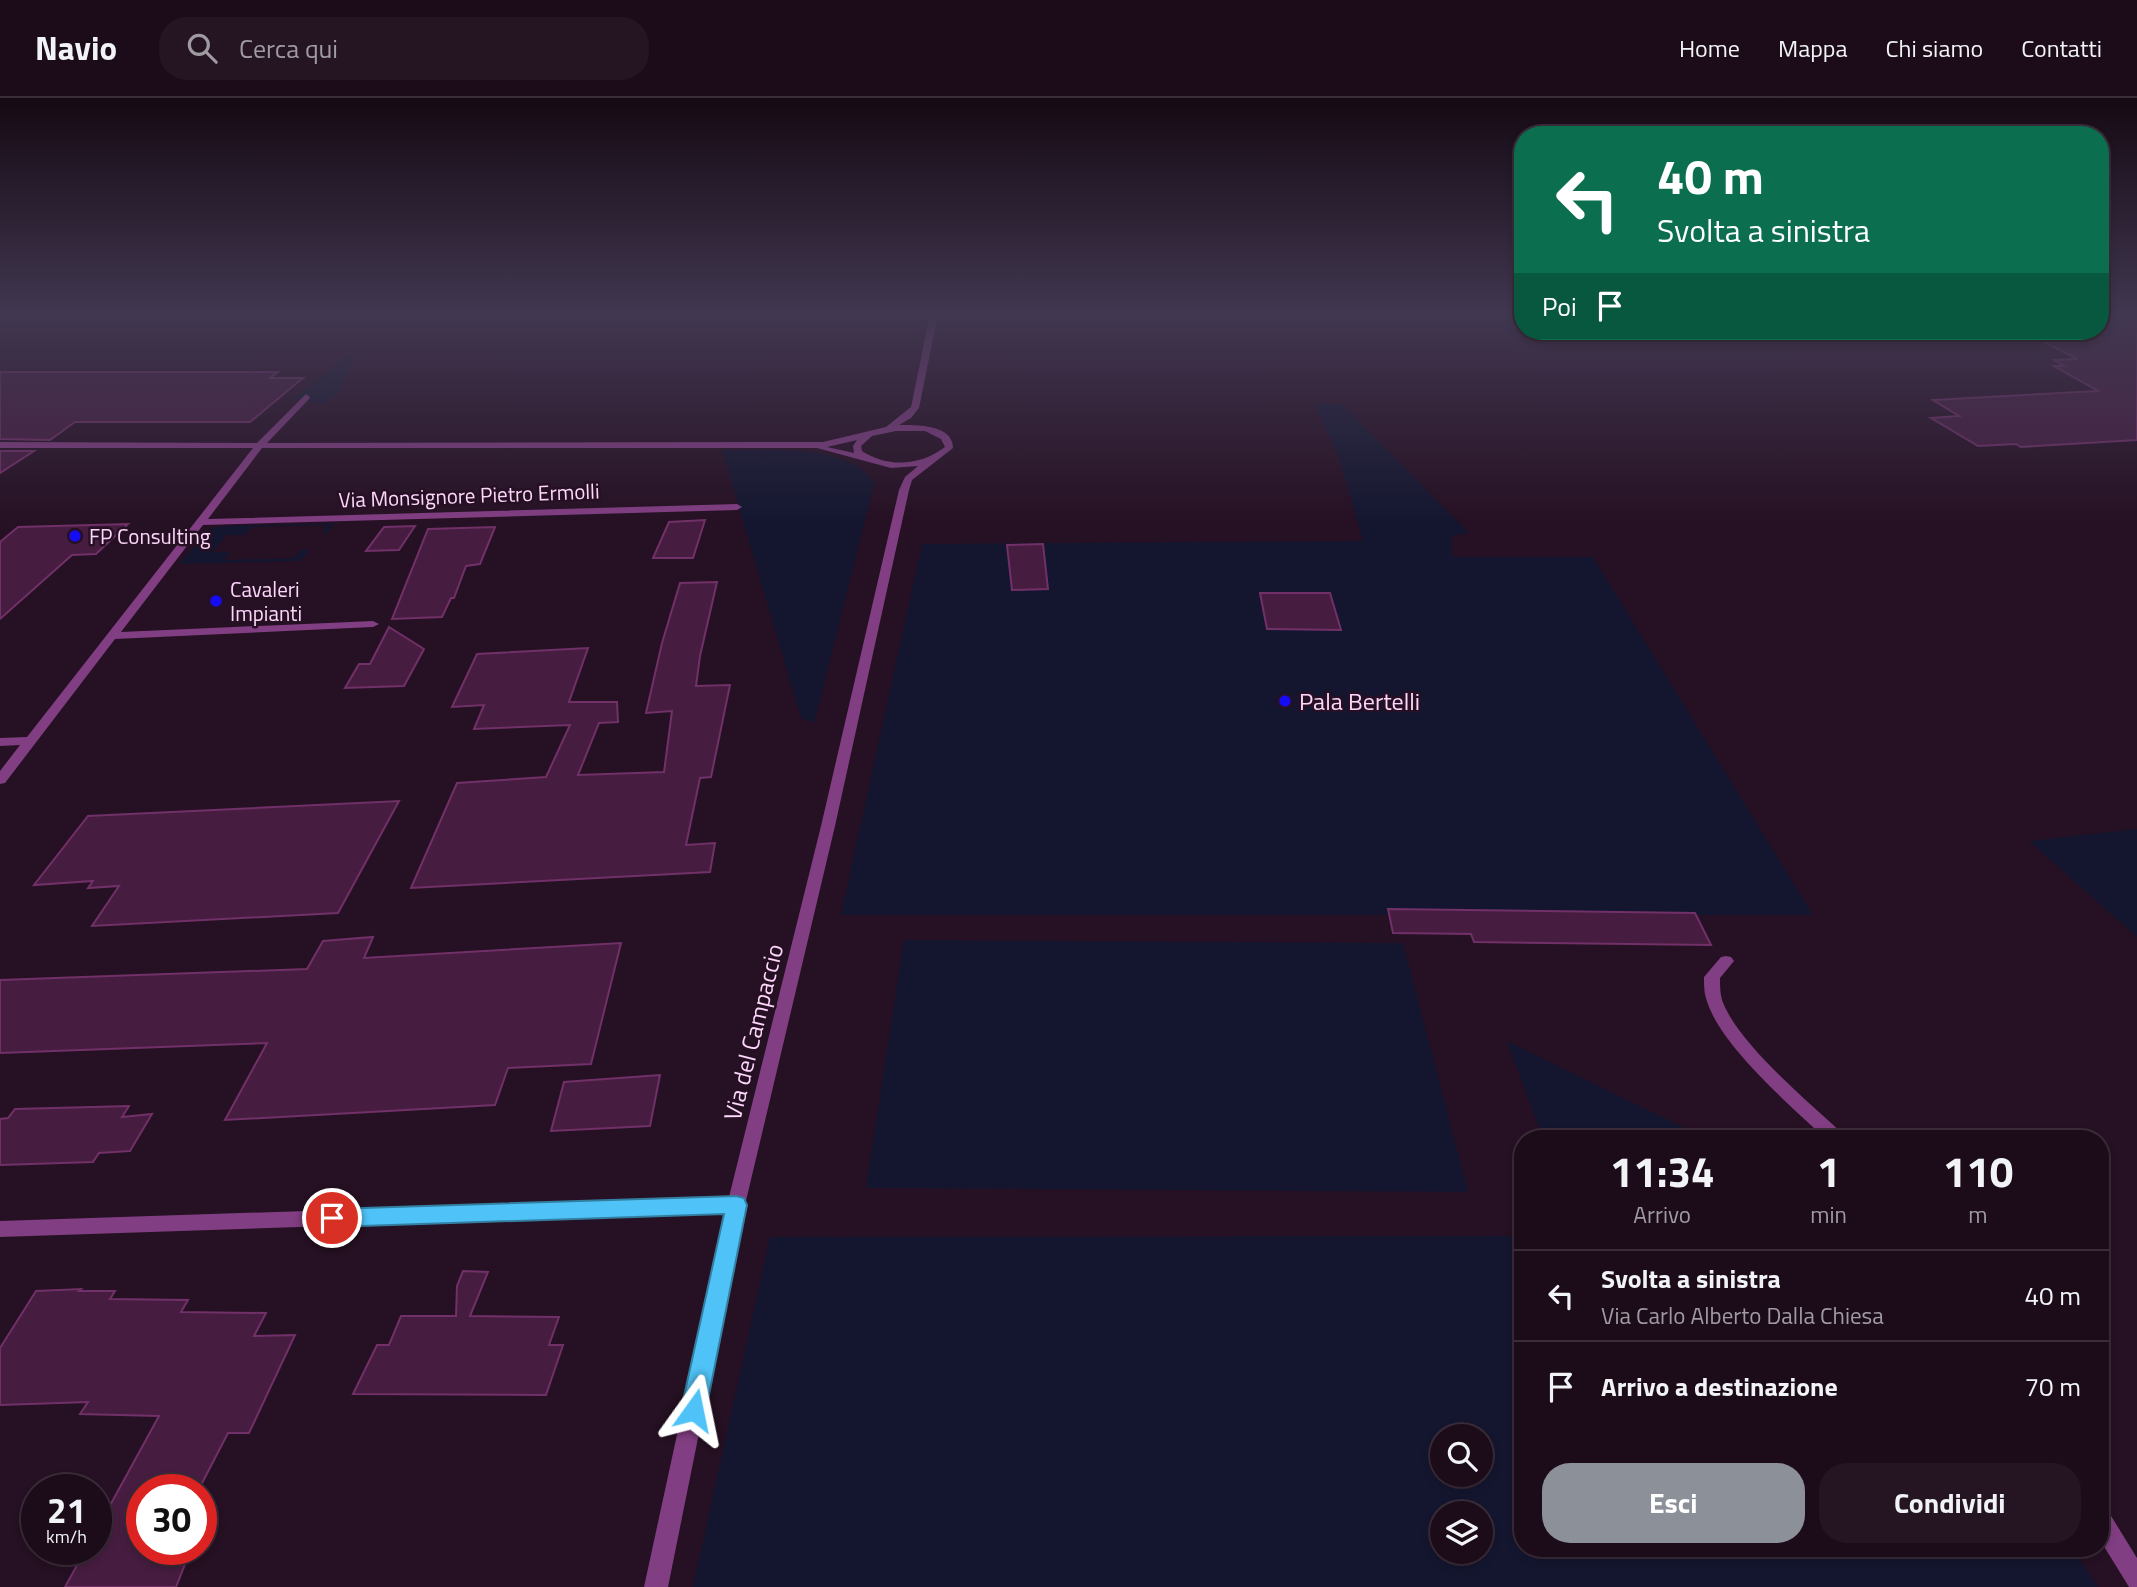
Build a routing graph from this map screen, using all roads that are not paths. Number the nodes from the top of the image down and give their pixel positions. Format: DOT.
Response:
graph roads {
  1 [pos="920,383"];
  2 [pos="306,397"];
  3 [pos="915,408"];
  4 [pos="881,430"];
  5 [pos="937,432"];
  6 [pos="869,435"];
  7 [pos="0,445"];
  8 [pos="260,445"];
  9 [pos="798,446"];
  10 [pos="864,458"];
  11 [pos="933,459"];
  12 [pos="875,462"];
  13 [pos="904,490"];
  14 [pos="737,507"];
  15 [pos="201,522"];
  16 [pos="373,624"];
  17 [pos="112,636"];
  18 [pos="32,741"];
  19 [pos="0,742"];
  20 [pos="0,780"];
  21 [pos="1726,961"];
  22 [pos="1827,1130"];
  23 [pos="736,1205"];
  24 [pos="0,1229"];
  25 [pos="2109,1534"];
  26 [pos="2137,1579"];
  27 [pos="656,1587"];
  1 -- 3 [label="street"];
  2 -- 8 [label="street"];
  3 -- 4 [label="street"];
  3 -- 5 [label="street"];
  4 -- 5 [label="street"];
  4 -- 6 [label="street"];
  5 -- 11 [label="street"];
  6 -- 9 [label="street"];
  6 -- 10 [label="street"];
  7 -- 8 [label="street"];
  8 -- 9 [label="street"];
  8 -- 15 [label="street"];
  9 -- 10 [label="street"];
  10 -- 12 [label="street"];
  11 -- 12 [label="street"];
  11 -- 13 [label="street, Via del Campaccio"];
  12 -- 13 [label="street"];
  13 -- 23 [label="street, Via del Campaccio"];
  14 -- 15 [label="street, Via Monsignore Pietro Ermolli"];
  15 -- 17 [label="street"];
  16 -- 17 [label="street"];
  17 -- 18 [label="street"];
  18 -- 19 [label="street"];
  18 -- 20 [label="street"];
  21 -- 22 [label="street"];
  23 -- 24 [label="street"];
  23 -- 27 [label="street, Via del Campaccio"];
  25 -- 26 [label="street"];
}
